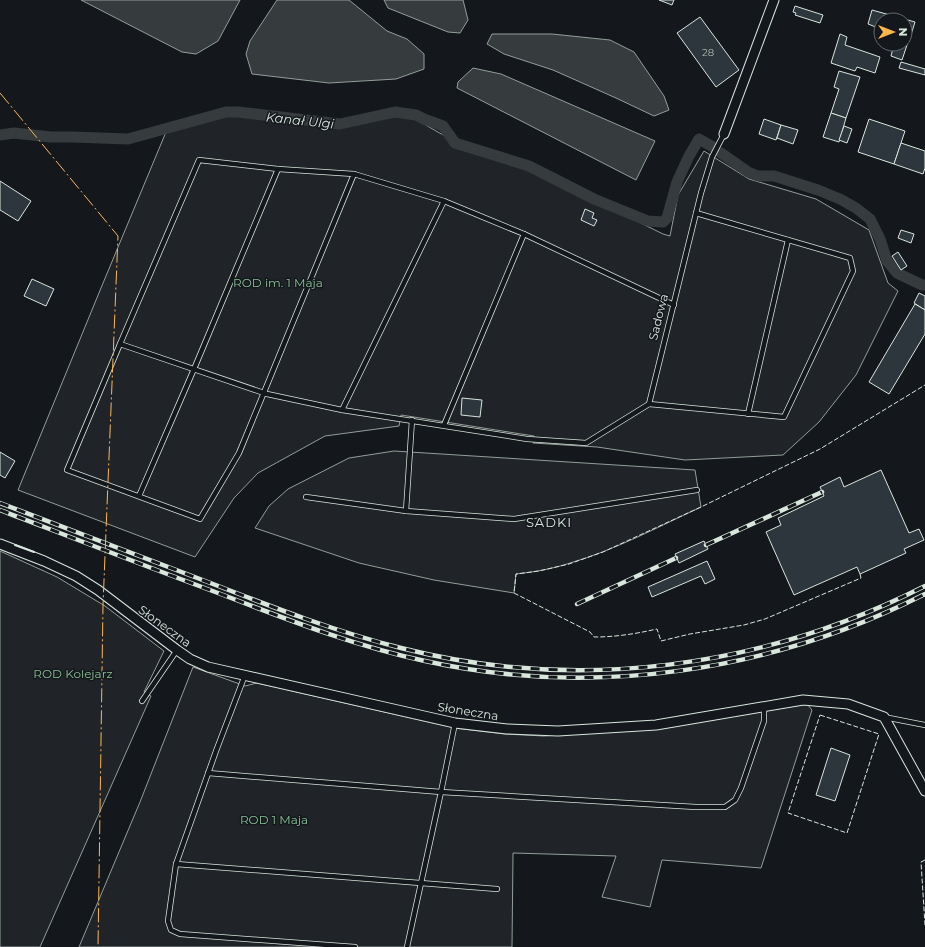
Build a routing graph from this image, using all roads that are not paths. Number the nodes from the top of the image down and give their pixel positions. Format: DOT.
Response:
graph roads {
  1 [pos="774,0"];
  2 [pos="724,134"];
  3 [pos="278,169"];
  4 [pos="354,174"];
  5 [pos="444,201"];
  6 [pos="696,213"];
  7 [pos="524,234"];
  8 [pos="788,240"];
  9 [pos="674,305"];
  10 [pos="120,344"];
  11 [pos="194,369"];
  12 [pos="264,393"];
  13 [pos="649,404"];
  14 [pos="342,410"];
  15 [pos="748,414"];
  16 [pos="412,420"];
  17 [pos="444,426"];
  18 [pos="697,490"];
  19 [pos="139,496"];
  20 [pos="306,497"];
  21 [pos="406,511"];
  22 [pos="0,544"];
  23 [pos="177,650"];
  24 [pos="245,675"];
  25 [pos="142,701"];
  26 [pos="764,707"];
  27 [pos="884,717"];
  28 [pos="455,723"];
  29 [pos="925,725"];
  30 [pos="208,773"];
  31 [pos="925,791"];
  32 [pos="441,792"];
  33 [pos="176,864"];
  34 [pos="422,882"];
  35 [pos="497,889"];
  36 [pos="355,947"];
  37 [pos="407,947"];
  1 -- 2 [label="street, Sadowa"];
  2 -- 6 [label="lane, Sadowa"];
  3 -- 4 [label="lane"];
  3 -- 10 [label="lane"];
  3 -- 11 [label="lane"];
  4 -- 5 [label="lane"];
  4 -- 12 [label="lane"];
  5 -- 7 [label="lane"];
  5 -- 14 [label="lane"];
  6 -- 8 [label="lane"];
  6 -- 9 [label="lane, Sadowa"];
  7 -- 9 [label="lane"];
  7 -- 17 [label="lane"];
  8 -- 15 [label="lane"];
  8 -- 15 [label="lane"];
  9 -- 13 [label="lane, Sadowa"];
  10 -- 11 [label="lane"];
  10 -- 19 [label="lane"];
  11 -- 12 [label="lane"];
  11 -- 19 [label="lane"];
  12 -- 14 [label="lane"];
  12 -- 19 [label="lane"];
  13 -- 15 [label="lane"];
  13 -- 17 [label="lane"];
  14 -- 16 [label="lane"];
  16 -- 17 [label="lane"];
  16 -- 21 [label="lane"];
  18 -- 21 [label="lane"];
  20 -- 21 [label="lane"];
  22 -- 23 [label="street, Słoneczna"];
  23 -- 24 [label="street, Słoneczna"];
  23 -- 25 [label="lane"];
  24 -- 28 [label="street, Słoneczna"];
  24 -- 30 [label="lane"];
  26 -- 27 [label="street, Słoneczna"];
  26 -- 28 [label="street, Słoneczna"];
  26 -- 32 [label="lane"];
  27 -- 29 [label="lane"];
  27 -- 31 [label="street"];
  28 -- 32 [label="lane"];
  30 -- 32 [label="lane"];
  30 -- 33 [label="lane"];
  32 -- 34 [label="lane"];
  33 -- 34 [label="lane"];
  33 -- 36 [label="lane"];
  34 -- 35 [label="lane"];
  34 -- 37 [label="lane"];
}
